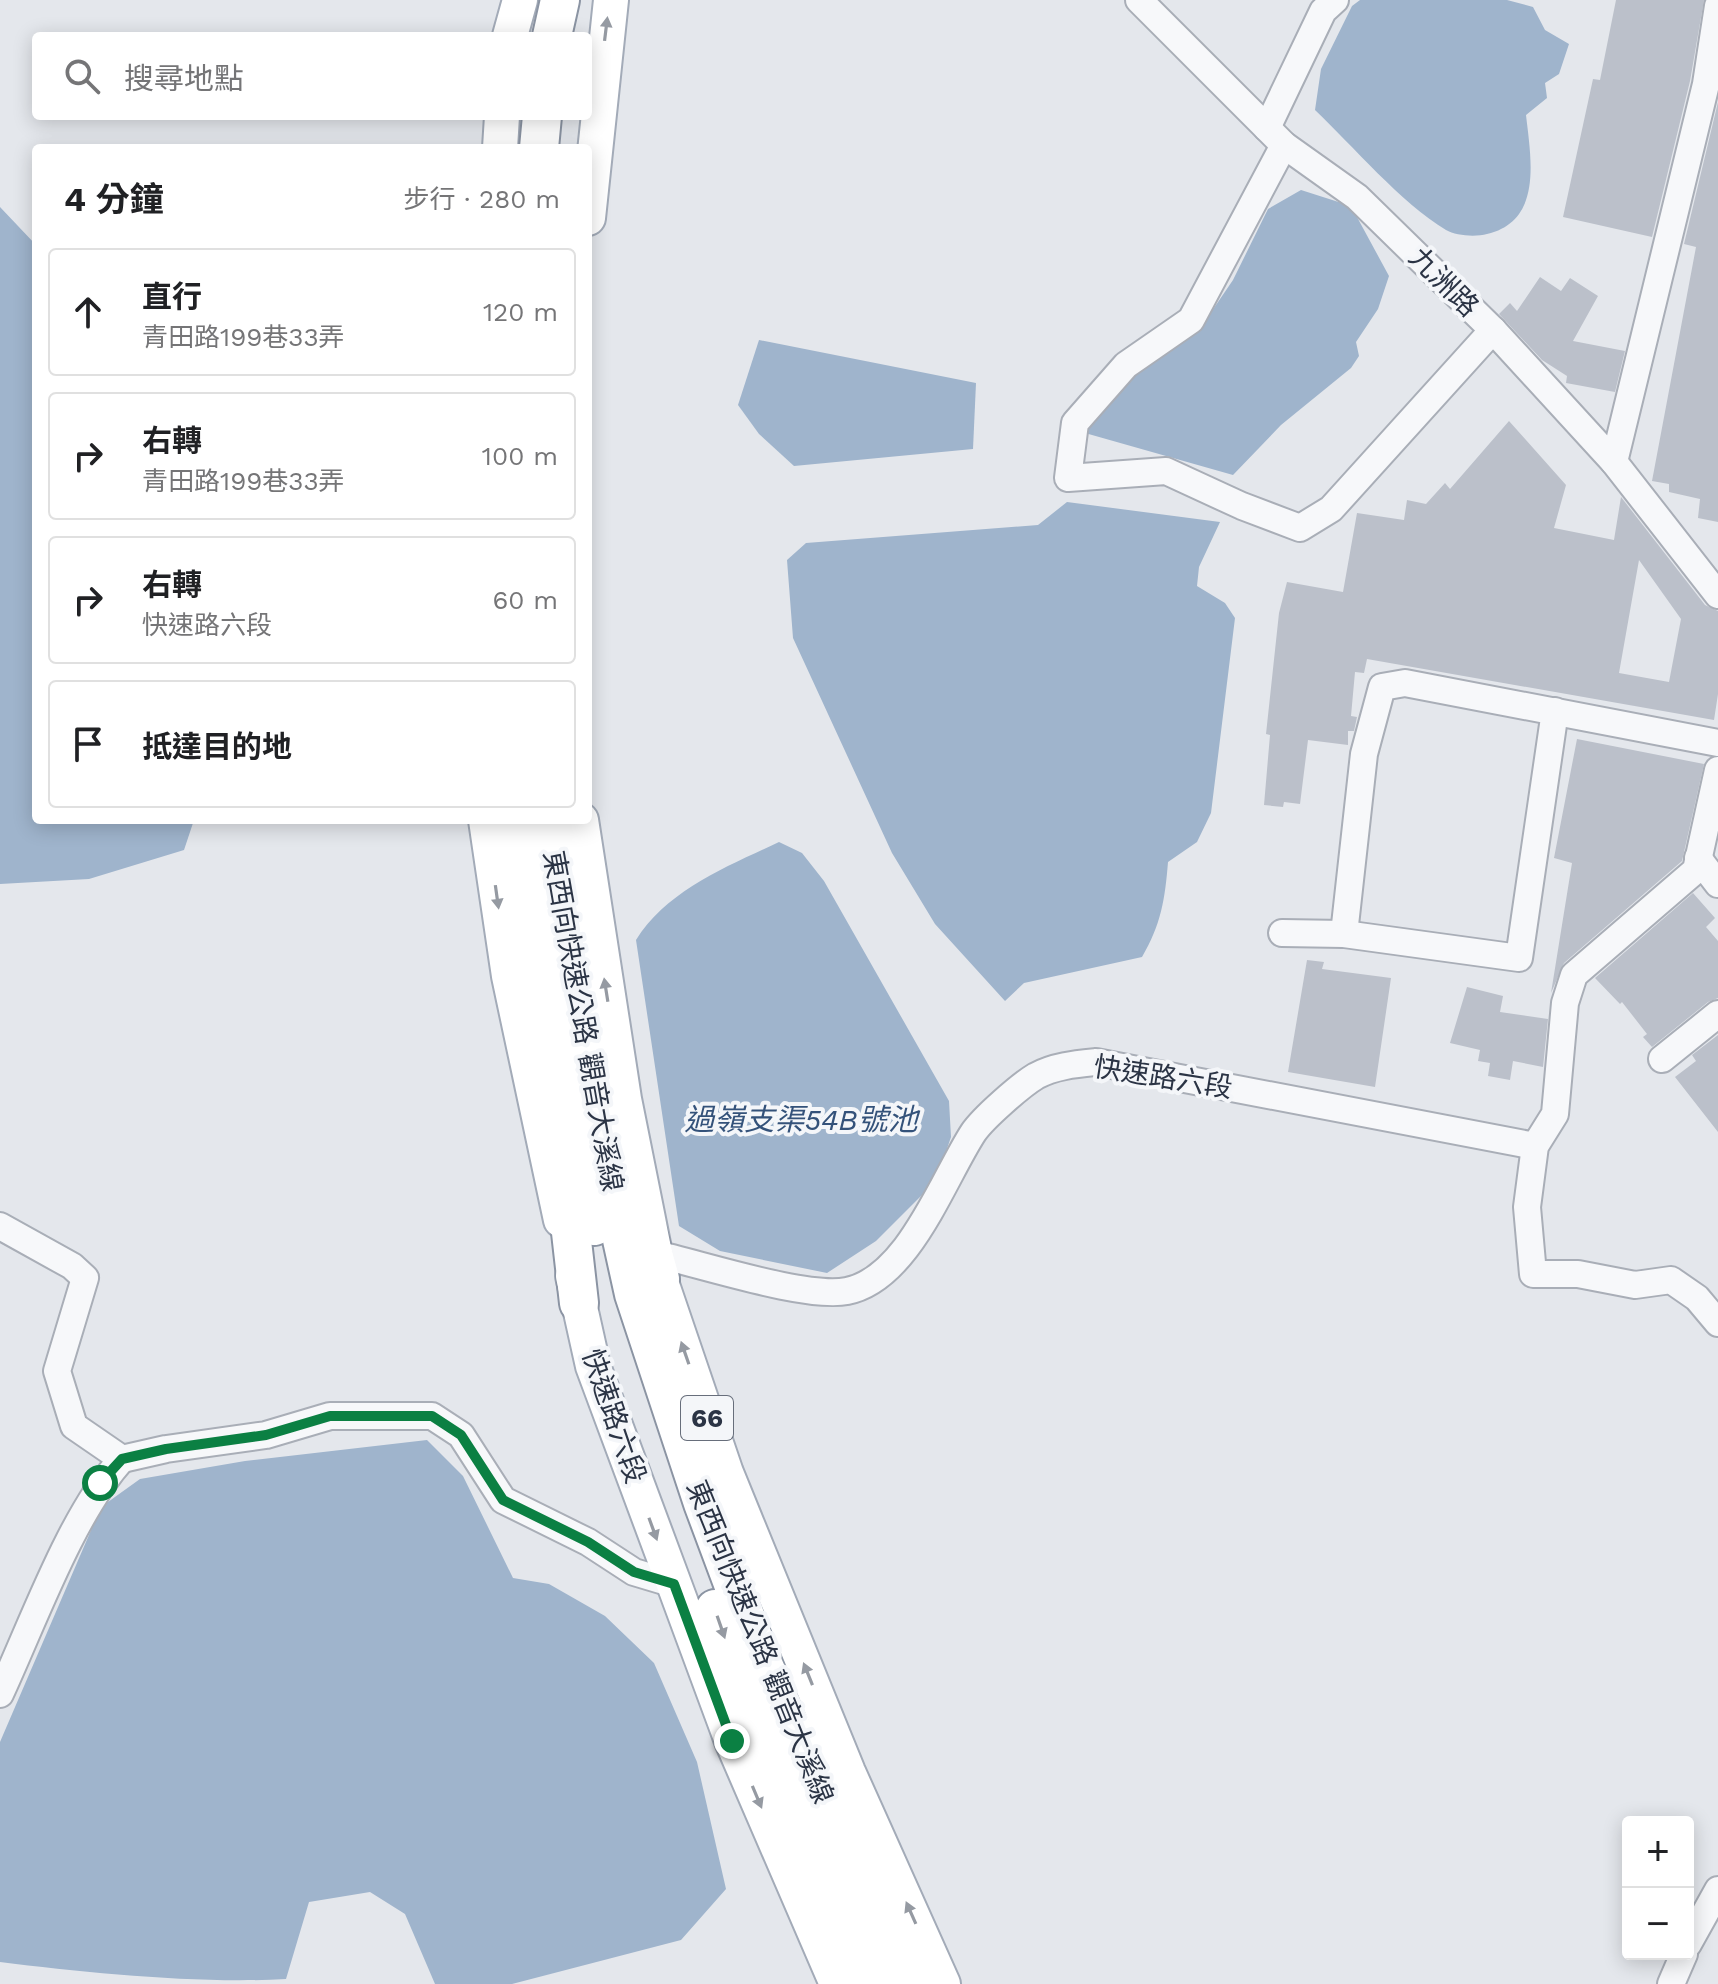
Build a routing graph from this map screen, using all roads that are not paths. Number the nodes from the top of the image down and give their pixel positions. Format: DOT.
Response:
graph roads {
  1 [pos="520,0"];
  2 [pos="560,0"];
  3 [pos="581,0"];
  4 [pos="611,0"];
  5 [pos="1139,0"];
  6 [pos="1335,0"];
  7 [pos="1718,6"];
  8 [pos="511,32"];
  9 [pos="553,32"];
  10 [pos="576,32"];
  11 [pos="502,120"];
  12 [pos="542,120"];
  13 [pos="567,120"];
  14 [pos="1276,137"];
  15 [pos="500,144"];
  16 [pos="539,144"];
  17 [pos="564,144"];
  18 [pos="592,180"];
  19 [pos="1493,330"];
  20 [pos="1614,462"];
  21 [pos="1718,595"];
  22 [pos="1555,711"];
  23 [pos="1718,743"];
  24 [pos="1718,770"];
  25 [pos="487,824"];
  26 [pos="520,824"];
  27 [pos="549,824"];
  28 [pos="582,824"];
  29 [pos="1698,858"];
  30 [pos="1718,884"];
  31 [pos="1282,933"];
  32 [pos="1344,934"];
  33 [pos="554,956"];
  34 [pos="1718,1014"];
  35 [pos="1662,1059"];
  36 [pos="1535,1146"];
  37 [pos="0,1226"];
  38 [pos="658,1267"];
  39 [pos="579,1303"];
  40 [pos="1718,1323"];
  41 [pos="122,1459"];
  42 [pos="674,1584"];
  43 [pos="0,1694"];
  44 [pos="1718,1890"];
  45 [pos="1694,1933"];
  46 [pos="1681,1960"];
  47 [pos="837,1984"];
  48 [pos="874,1984"];
  49 [pos="907,1984"];
  50 [pos="943,1984"];
  51 [pos="1671,1984"];
  1 -- 8 [label="main road"];
  2 -- 9 [label="highway"];
  3 -- 10 [label="highway"];
  18 -- 4 [label="main road, one-way"];
  5 -- 14 [label="street, 九洲路"];
  6 -- 14 [label="street"];
  7 -- 20 [label="street"];
  11 -- 15 [label="main road"];
  12 -- 16 [label="highway"];
  13 -- 17 [label="highway"];
  14 -- 19 [label="street, 九洲路"];
  14 -- 19 [label="street"];
  19 -- 20 [label="street, 九洲路"];
  20 -- 21 [label="street, 九洲路"];
  22 -- 23 [label="street"];
  22 -- 32 [label="street"];
  22 -- 32 [label="street"];
  24 -- 29 [label="street"];
  25 -- 39 [label="main road, 快速路六段, one-way"];
  26 -- 33 [label="highway, 東西向快速公路 觀音大溪線 / 66"];
  27 -- 33 [label="highway, 東西向快速公路 觀音大溪線 / 66"];
  38 -- 28 [label="main road, 66, one-way"];
  29 -- 30 [label="street"];
  29 -- 36 [label="street"];
  31 -- 32 [label="street"];
  33 -- 38 [label="highway"];
  33 -- 39 [label="highway"];
  33 -- 48 [label="highway, 東西向快速公路 觀音大溪線 / 66, one-way"];
  33 -- 49 [label="highway, 東西向快速公路 觀音大溪線 / 66"];
  34 -- 35 [label="street"];
  36 -- 38 [label="street, 快速路六段"];
  36 -- 40 [label="street"];
  37 -- 41 [label="street"];
  50 -- 38 [label="main road, 66, one-way"];
  39 -- 42 [label="main road, 快速路六段, one-way"];
  41 -- 42 [label="street"];
  41 -- 43 [label="street"];
  42 -- 47 [label="main road, 快速路六段, one-way"];
  44 -- 45 [label="street"];
  46 -- 51 [label="street"];
}
